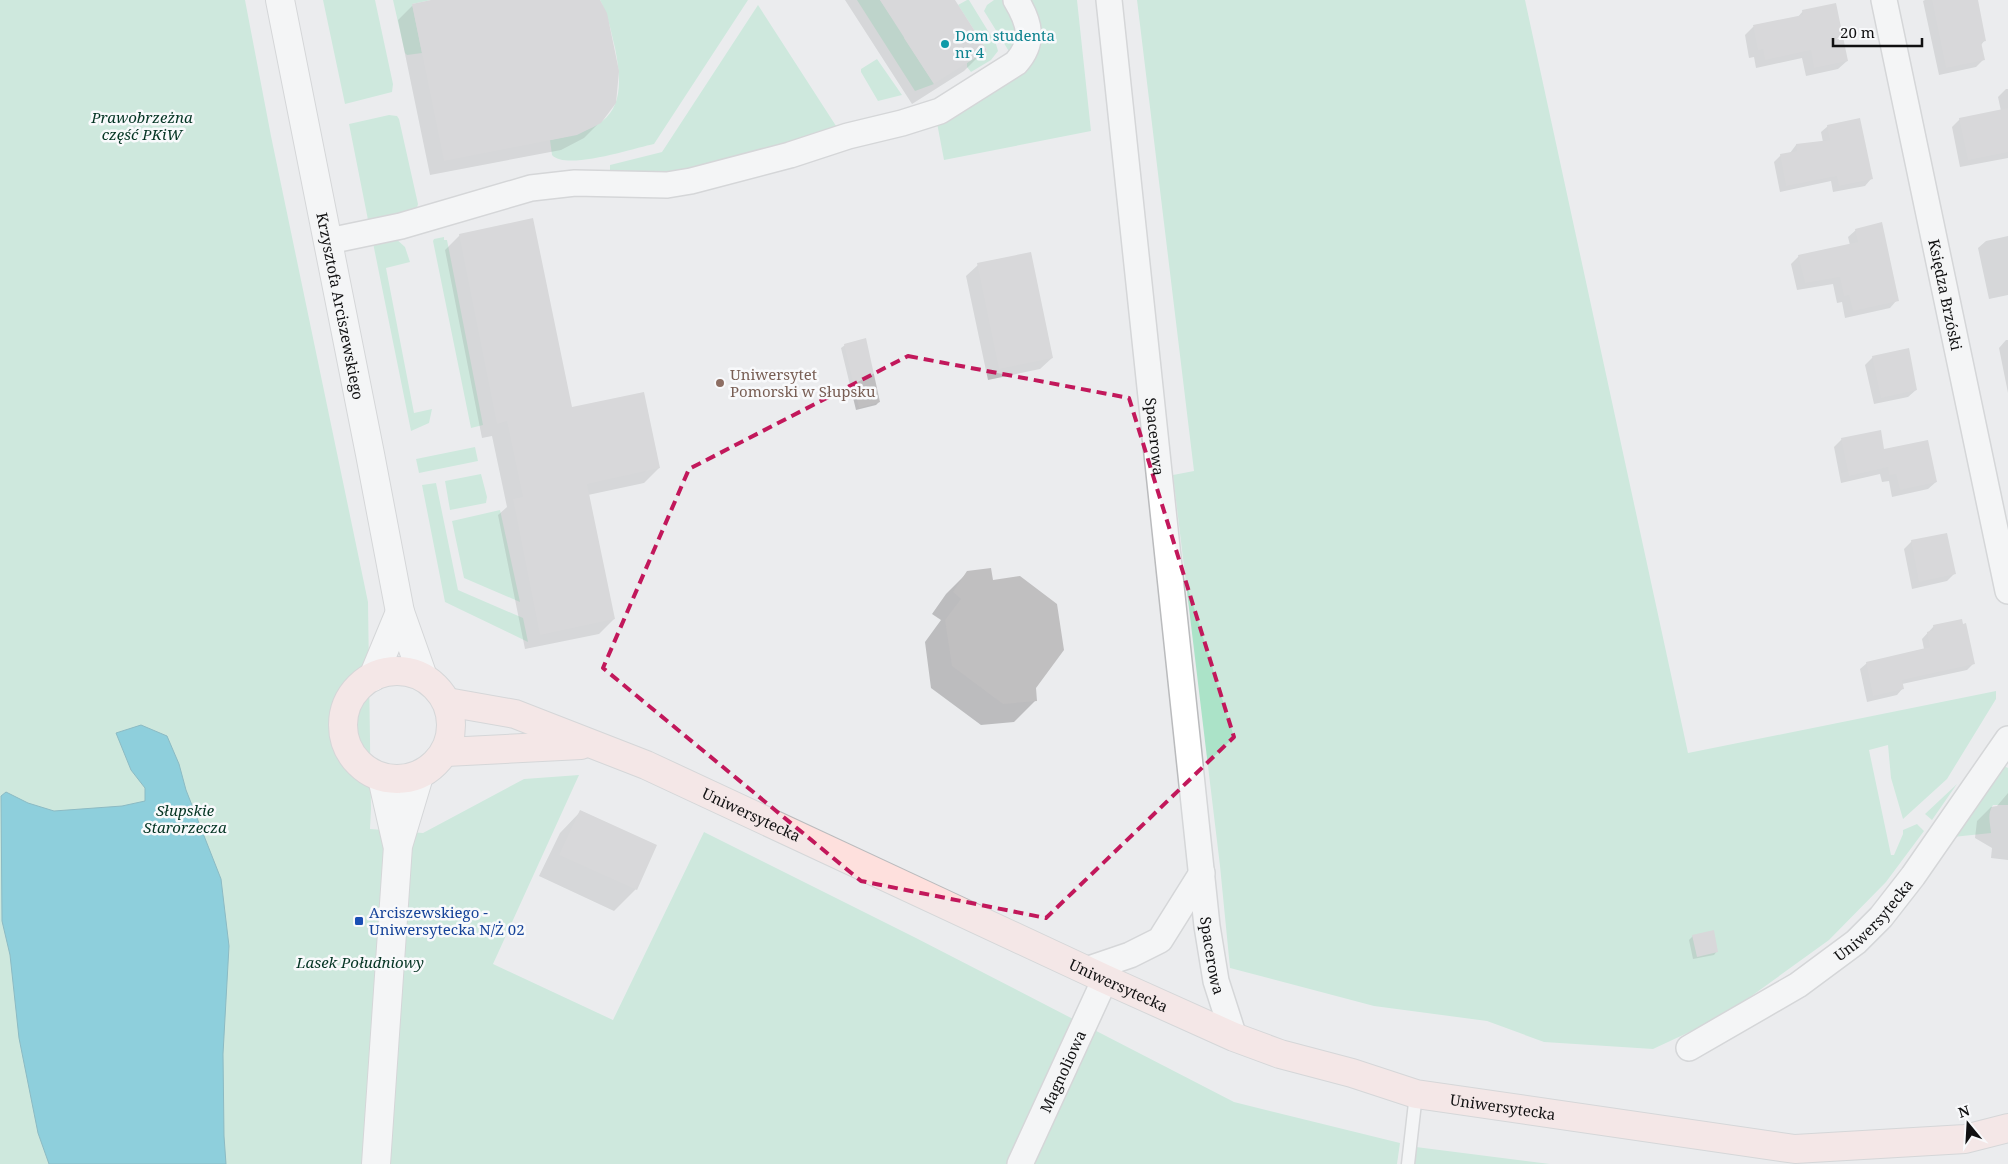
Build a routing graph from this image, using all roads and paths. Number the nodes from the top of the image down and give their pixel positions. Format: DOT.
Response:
graph roads {
  1 [pos="280,0"];
  2 [pos="1016,0"];
  3 [pos="1109,0"];
  4 [pos="1884,0"];
  5 [pos="329,241"];
  6 [pos="2008,591"];
  7 [pos="400,612"];
  8 [pos="373,677"];
  9 [pos="423,677"];
  10 [pos="447,702"];
  11 [pos="2008,739"];
  12 [pos="590,744"];
  13 [pos="446,752"];
  14 [pos="419,776"];
  15 [pos="382,778"];
  16 [pos="398,846"];
  17 [pos="1202,873"];
  18 [pos="1096,974"];
  19 [pos="1234,1037"];
  20 [pos="1689,1048"];
  21 [pos="1416,1094"];
  22 [pos="2008,1128"];
  23 [pos="376,1164"];
  24 [pos="1020,1164"];
  25 [pos="1408,1164"];
  1 -- 5 [label="street, Krzysztofa Arciszewskiego"];
  2 -- 5 [label="street"];
  3 -- 17 [label="street, Spacerowa"];
  4 -- 6 [label="street, Księdza Brzóski"];
  5 -- 7 [label="street, Krzysztofa Arciszewskiego"];
  7 -- 8 [label="street"];
  7 -- 9 [label="street, Krzysztofa Arciszewskiego"];
  8 -- 9 [label="main road"];
  8 -- 15 [label="main road"];
  9 -- 10 [label="main road"];
  10 -- 12 [label="main road, Uniwersytecka"];
  10 -- 13 [label="main road"];
  11 -- 20 [label="street, Uniwersytecka"];
  12 -- 13 [label="main road, Uniwersytecka"];
  12 -- 18 [label="main road, Uniwersytecka"];
  13 -- 14 [label="main road"];
  14 -- 15 [label="main road"];
  14 -- 16 [label="street"];
  15 -- 16 [label="street"];
  16 -- 23 [label="street"];
  17 -- 18 [label="street, Spacerowa"];
  17 -- 19 [label="street, Spacerowa"];
  18 -- 19 [label="main road, Uniwersytecka"];
  18 -- 24 [label="street, Magnoliowa"];
  19 -- 21 [label="main road, Uniwersytecka"];
  21 -- 22 [label="main road, Uniwersytecka"];
  21 -- 25 [label="lane"];
}
